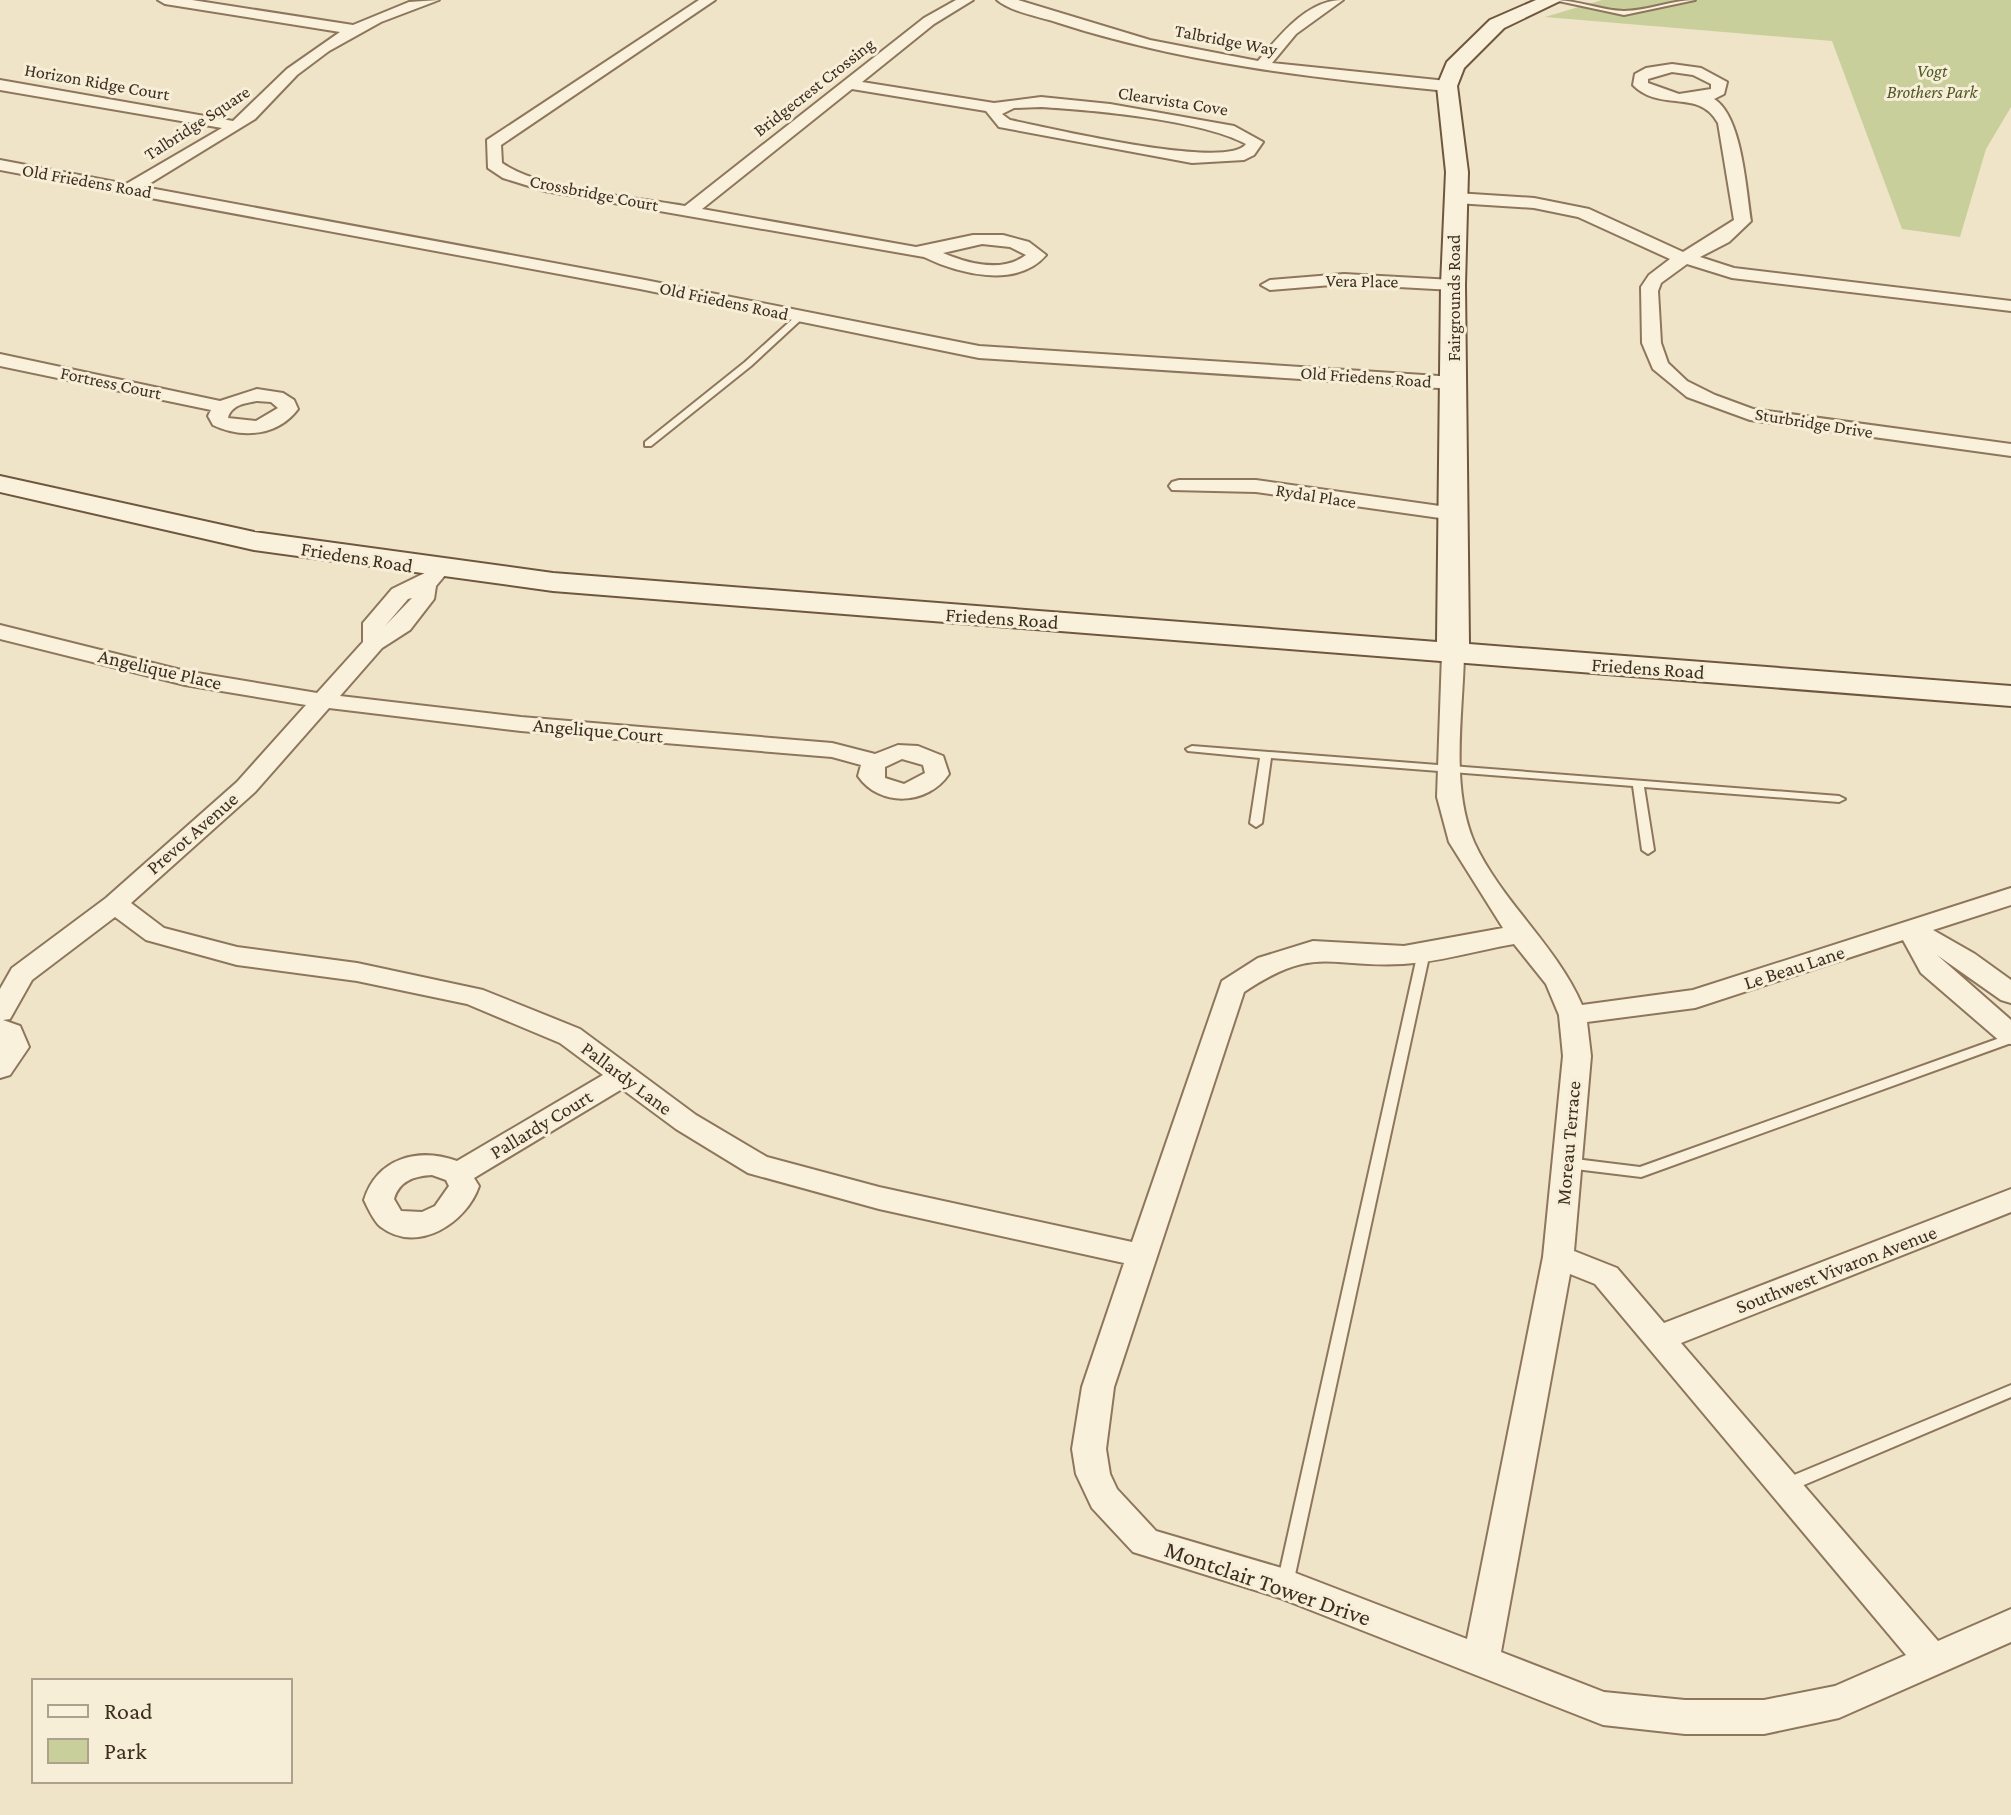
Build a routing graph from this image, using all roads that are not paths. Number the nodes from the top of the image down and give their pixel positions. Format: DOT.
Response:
graph roads {
  1 [pos="165,0"];
  2 [pos="432,0"];
  3 [pos="708,0"];
  4 [pos="966,0"];
  5 [pos="1004,0"];
  6 [pos="1036,0"];
  7 [pos="1336,0"];
  8 [pos="1554,0"];
  9 [pos="1692,0"];
  10 [pos="403,4"];
  11 [pos="357,30"];
  12 [pos="1266,63"];
  13 [pos="1448,82"];
  14 [pos="849,84"];
  15 [pos="0,85"];
  16 [pos="1701,97"];
  17 [pos="994,108"];
  18 [pos="235,126"];
  19 [pos="0,165"];
  20 [pos="129,189"];
  21 [pos="1456,198"];
  22 [pos="689,211"];
  23 [pos="927,252"];
  24 [pos="1685,260"];
  25 [pos="1270,285"];
  26 [pos="1453,285"];
  27 [pos="2011,306"];
  28 [pos="800,317"];
  29 [pos="0,360"];
  30 [pos="1454,383"];
  31 [pos="223,407"];
  32 [pos="648,444"];
  33 [pos="2011,450"];
  34 [pos="0,484"];
  35 [pos="1179,486"];
  36 [pos="1454,514"];
  37 [pos="432,577"];
  38 [pos="0,632"];
  39 [pos="1453,654"];
  40 [pos="2011,696"];
  41 [pos="320,700"];
  42 [pos="1192,749"];
  43 [pos="1266,754"];
  44 [pos="876,761"];
  45 [pos="1450,769"];
  46 [pos="1638,783"];
  47 [pos="1839,799"];
  48 [pos="1256,823"];
  49 [pos="1648,850"];
  50 [pos="2011,896"];
  51 [pos="115,904"];
  52 [pos="1910,929"];
  53 [pos="1520,934"];
  54 [pos="1424,952"];
  55 [pos="2011,994"];
  56 [pos="0,1012"];
  57 [pos="1573,1015"];
  58 [pos="0,1029"];
  59 [pos="2011,1036"];
  60 [pos="0,1068"];
  61 [pos="624,1075"];
  62 [pos="1566,1163"];
  63 [pos="458,1174"];
  64 [pos="2011,1200"];
  65 [pos="1140,1255"];
  66 [pos="1558,1257"];
  67 [pos="1662,1337"];
  68 [pos="2011,1391"];
  69 [pos="1787,1485"];
  70 [pos="1285,1584"];
  71 [pos="2011,1625"];
  72 [pos="1481,1660"];
  73 [pos="1932,1660"];
  1 -- 11 [label="street"];
  2 -- 10 [label="street, Talbridge Square"];
  3 -- 22 [label="street, Crossbridge Court"];
  4 -- 14 [label="street, Bridgecrest Crossing"];
  5 -- 12 [label="street, Talbridge Way"];
  6 -- 12 [label="street, Talbridge Way"];
  7 -- 12 [label="street"];
  8 -- 9 [label="lane"];
  8 -- 13 [label="main road"];
  10 -- 11 [label="street, Talbridge Square"];
  11 -- 18 [label="street, Talbridge Square"];
  12 -- 13 [label="street, Talbridge Way"];
  13 -- 21 [label="main road, Fairgrounds Road"];
  14 -- 17 [label="street, Clearvista Cove"];
  14 -- 22 [label="street, Bridgecrest Crossing"];
  15 -- 18 [label="street, Horizon Ridge Court"];
  16 -- 24 [label="street, Sturbridge Drive"];
  17 -- 17 [label="street, Clearvista Cove"];
  18 -- 20 [label="street, Talbridge Square"];
  19 -- 20 [label="street, Old Friedens Road"];
  20 -- 28 [label="street, Old Friedens Road"];
  21 -- 24 [label="street"];
  21 -- 26 [label="main road, Fairgrounds Road"];
  22 -- 23 [label="street, Crossbridge Court"];
  23 -- 23 [label="street, Crossbridge Court"];
  24 -- 27 [label="street"];
  24 -- 33 [label="street, Sturbridge Drive"];
  25 -- 26 [label="street, Vera Place"];
  26 -- 30 [label="main road, Fairgrounds Road"];
  28 -- 30 [label="street, Old Friedens Road"];
  28 -- 32 [label="lane"];
  29 -- 31 [label="street, Fortress Court"];
  30 -- 36 [label="main road, Fairgrounds Road"];
  34 -- 37 [label="main road, Friedens Road"];
  35 -- 36 [label="street, Rydal Place"];
  36 -- 39 [label="main road, Fairgrounds Road"];
  37 -- 39 [label="main road, Friedens Road"];
  37 -- 41 [label="street, Prevot Avenue"];
  38 -- 41 [label="street, Angelique Place"];
  39 -- 40 [label="main road, Friedens Road"];
  39 -- 45 [label="street, Moreau Terrace"];
  41 -- 44 [label="street, Angelique Court"];
  41 -- 51 [label="street, Prevot Avenue"];
  42 -- 43 [label="lane"];
  43 -- 45 [label="lane"];
  43 -- 48 [label="lane"];
  45 -- 46 [label="lane"];
  45 -- 53 [label="street, Moreau Terrace"];
  46 -- 47 [label="lane"];
  46 -- 49 [label="lane"];
  50 -- 52 [label="street, Le Beau Lane"];
  51 -- 56 [label="street, Prevot Avenue"];
  51 -- 61 [label="street, Pallardy Lane"];
  52 -- 55 [label="street"];
  52 -- 57 [label="street, Le Beau Lane"];
  52 -- 59 [label="street"];
  53 -- 54 [label="street, Montclair Tower Drive"];
  53 -- 57 [label="street, Moreau Terrace"];
  54 -- 65 [label="street, Montclair Tower Drive"];
  54 -- 70 [label="lane"];
  57 -- 62 [label="street, Moreau Terrace"];
  58 -- 60 [label="street"];
  59 -- 62 [label="lane"];
  61 -- 63 [label="street, Pallardy Court"];
  61 -- 65 [label="street, Pallardy Lane"];
  62 -- 66 [label="street, Moreau Terrace"];
  64 -- 67 [label="street, Southwest Vivaron Avenue"];
  65 -- 70 [label="street, Montclair Tower Drive"];
  66 -- 67 [label="street"];
  66 -- 72 [label="street, Moreau Terrace"];
  67 -- 69 [label="street"];
  68 -- 69 [label="lane"];
  69 -- 73 [label="street"];
  70 -- 72 [label="street, Montclair Tower Drive"];
  71 -- 73 [label="street, Montclair Tower Drive"];
  72 -- 73 [label="street, Montclair Tower Drive"];
}
